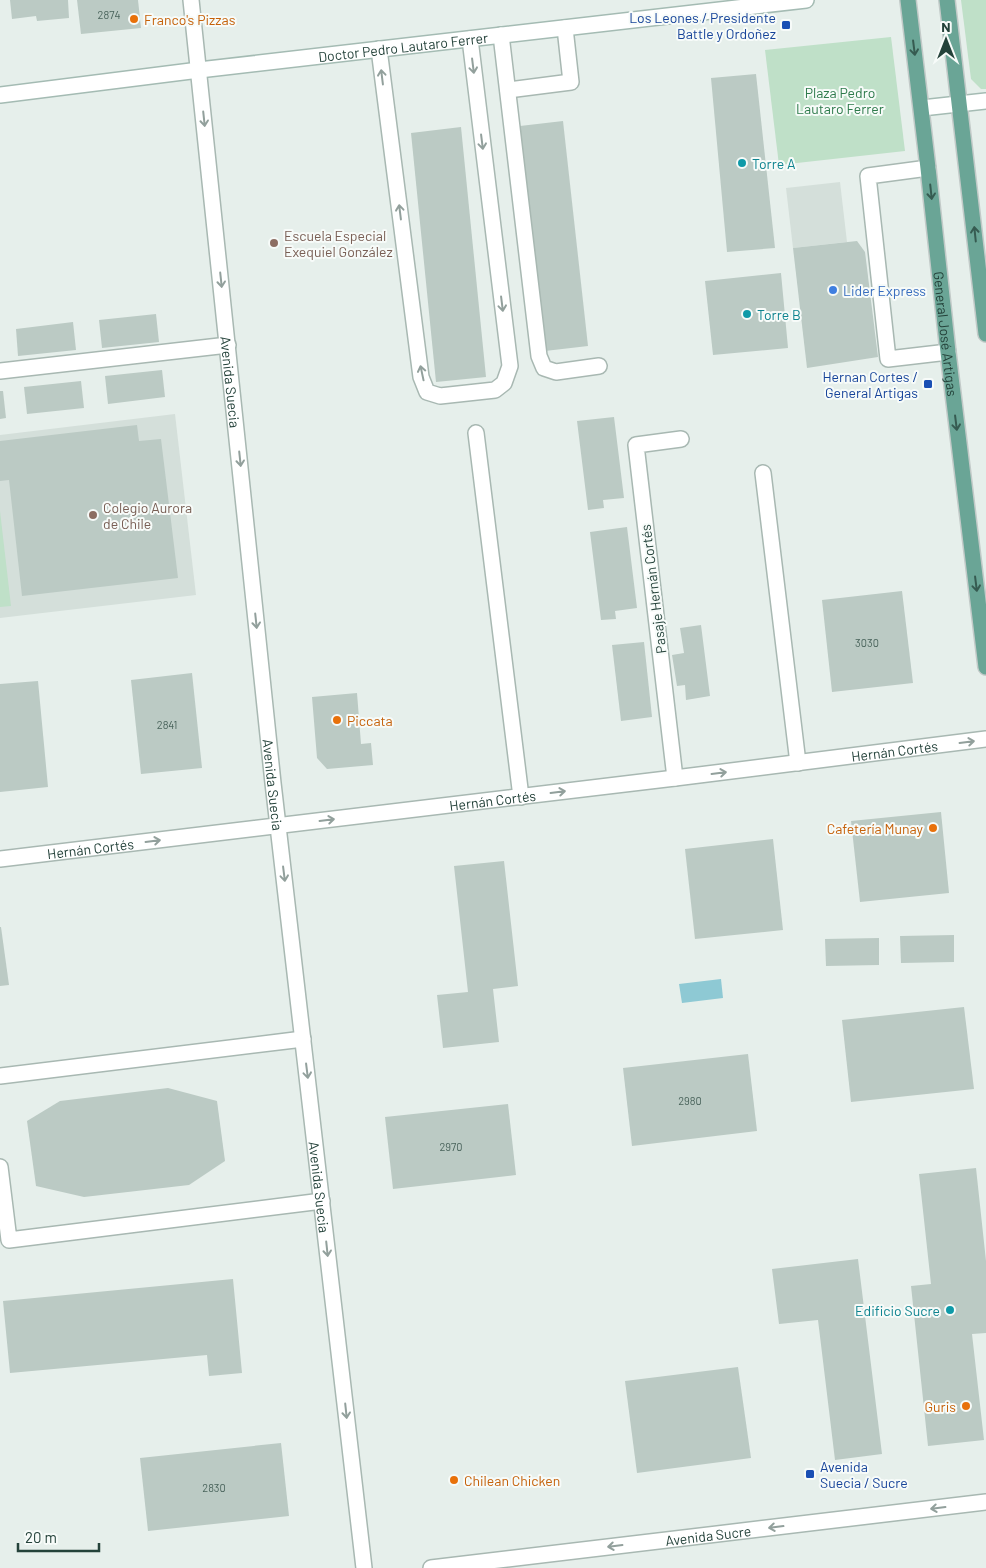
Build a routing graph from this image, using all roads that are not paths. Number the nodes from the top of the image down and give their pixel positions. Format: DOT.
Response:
graph roads {
  1 [pos="191,0"];
  2 [pos="806,0"];
  3 [pos="908,0"];
  4 [pos="947,0"];
  5 [pos="564,28"];
  6 [pos="501,35"];
  7 [pos="470,39"];
  8 [pos="379,49"];
  9 [pos="199,70"];
  10 [pos="508,90"];
  11 [pos="0,95"];
  12 [pos="986,101"];
  13 [pos="960,104"];
  14 [pos="922,108"];
  15 [pos="928,168"];
  16 [pos="986,334"];
  17 [pos="228,345"];
  18 [pos="948,352"];
  19 [pos="600,366"];
  20 [pos="0,371"];
  21 [pos="476,433"];
  22 [pos="681,439"];
  23 [pos="763,473"];
  24 [pos="986,668"];
  25 [pos="986,739"];
  26 [pos="798,763"];
  27 [pos="675,778"];
  28 [pos="521,797"];
  29 [pos="278,826"];
  30 [pos="0,859"];
  31 [pos="303,1039"];
  32 [pos="0,1076"];
  33 [pos="0,1168"];
  34 [pos="322,1201"];
  35 [pos="986,1502"];
  36 [pos="364,1568"];
  37 [pos="431,1568"];
  1 -- 9 [label="street, Avenida Suecia"];
  2 -- 5 [label="street, Doctor Pedro Lautaro Ferrer"];
  3 -- 14 [label="main road, General José Artigas, one-way"];
  4 -- 13 [label="main road"];
  5 -- 6 [label="street, Doctor Pedro Lautaro Ferrer"];
  5 -- 10 [label="street"];
  6 -- 7 [label="street, Doctor Pedro Lautaro Ferrer"];
  6 -- 10 [label="street"];
  7 -- 8 [label="street, Doctor Pedro Lautaro Ferrer"];
  7 -- 8 [label="street, one-way"];
  8 -- 9 [label="street, Doctor Pedro Lautaro Ferrer"];
  9 -- 11 [label="street, Doctor Pedro Lautaro Ferrer"];
  9 -- 17 [label="street, Avenida Suecia, one-way"];
  10 -- 19 [label="street"];
  12 -- 13 [label="street"];
  13 -- 14 [label="street"];
  16 -- 13 [label="main road, one-way"];
  14 -- 15 [label="main road, General José Artigas"];
  15 -- 18 [label="main road, General José Artigas, one-way"];
  15 -- 18 [label="street"];
  17 -- 20 [label="street"];
  17 -- 29 [label="street, Avenida Suecia, one-way"];
  18 -- 24 [label="main road, General José Artigas, one-way"];
  21 -- 28 [label="street"];
  22 -- 27 [label="street, Pasaje Hernán Cortés"];
  23 -- 26 [label="street"];
  26 -- 25 [label="street, Hernán Cortés, one-way"];
  27 -- 26 [label="street, Hernán Cortés, one-way"];
  28 -- 27 [label="street, Hernán Cortés, one-way"];
  29 -- 28 [label="street, Hernán Cortés, one-way"];
  30 -- 29 [label="street, Hernán Cortés, one-way"];
  29 -- 31 [label="street, Avenida Suecia, one-way"];
  31 -- 32 [label="street"];
  31 -- 34 [label="street, Avenida Suecia, one-way"];
  33 -- 34 [label="street"];
  34 -- 36 [label="street, Avenida Suecia, one-way"];
  35 -- 37 [label="street, Avenida Sucre, one-way"];
}
